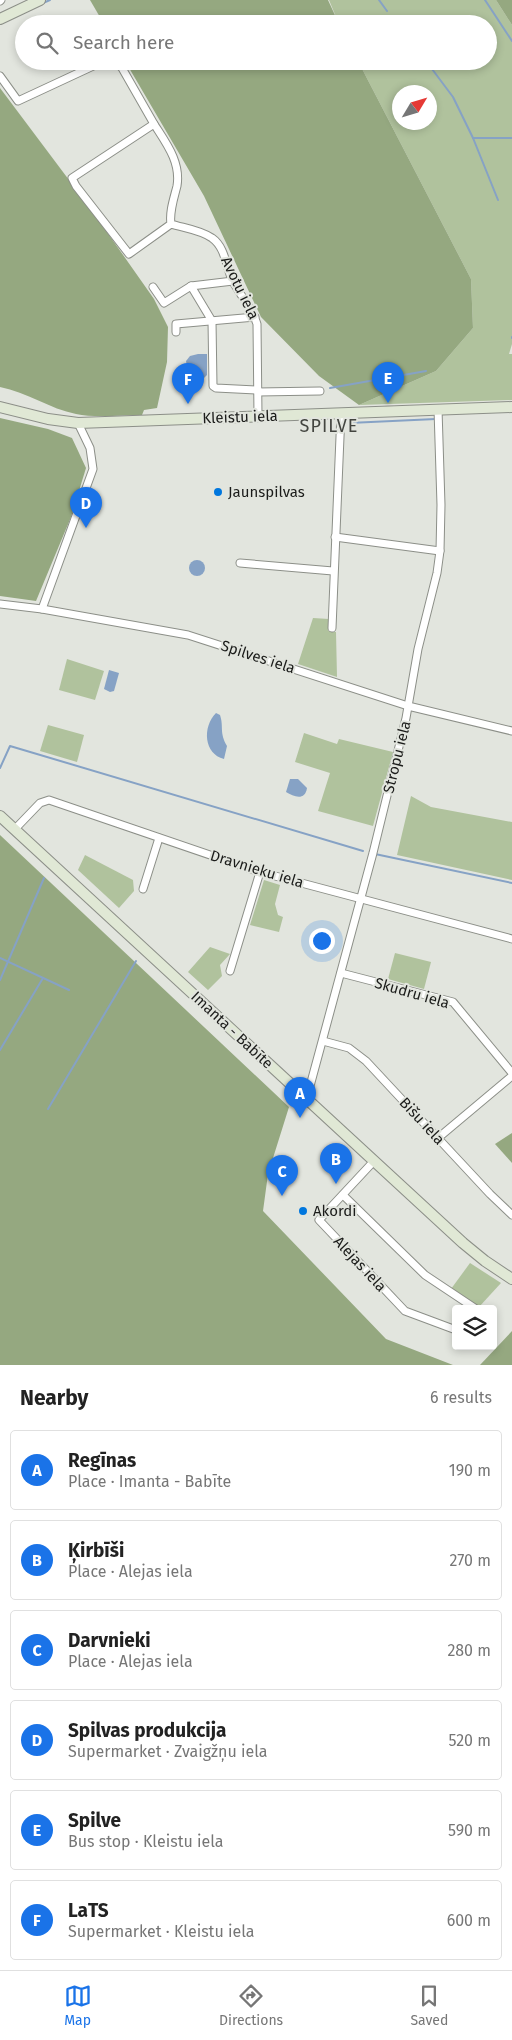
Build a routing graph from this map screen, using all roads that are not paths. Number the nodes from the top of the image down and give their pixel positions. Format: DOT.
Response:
graph roads {
  1 [pos="40,0"];
  2 [pos="0,19"];
  3 [pos="85,70"];
  4 [pos="123,70"];
  5 [pos="0,76"];
  6 [pos="154,124"];
  7 [pos="171,224"];
  8 [pos="233,281"];
  9 [pos="191,286"];
  10 [pos="153,287"];
  11 [pos="255,317"];
  12 [pos="212,321"];
  13 [pos="176,328"];
  14 [pos="258,391"];
  15 [pos="320,391"];
  16 [pos="0,407"];
  17 [pos="512,407"];
  18 [pos="438,409"];
  19 [pos="341,413"];
  20 [pos="258,416"];
  21 [pos="78,423"];
  22 [pos="334,537"];
  23 [pos="440,551"];
  24 [pos="240,563"];
  25 [pos="333,570"];
  26 [pos="0,604"];
  27 [pos="42,609"];
  28 [pos="332,628"];
  29 [pos="408,706"];
  30 [pos="512,730"];
  31 [pos="0,816"];
  32 [pos="15,829"];
  33 [pos="159,838"];
  34 [pos="260,872"];
  35 [pos="143,889"];
  36 [pos="360,899"];
  37 [pos="512,939"];
  38 [pos="230,971"];
  39 [pos="341,973"];
  40 [pos="323,1040"];
  41 [pos="512,1075"];
  42 [pos="302,1095"];
  43 [pos="438,1138"];
  44 [pos="374,1161"];
  45 [pos="343,1195"];
  46 [pos="512,1215"];
  47 [pos="512,1279"];
  48 [pos="470,1305"];
  49 [pos="452,1329"];
  1 -- 2 [label="main road"];
  3 -- 5 [label="street"];
  4 -- 6 [label="street"];
  6 -- 7 [label="street"];
  6 -- 7 [label="street"];
  7 -- 8 [label="street, Avotu iela"];
  8 -- 9 [label="street"];
  8 -- 11 [label="street, Avotu iela"];
  9 -- 10 [label="street"];
  9 -- 12 [label="street"];
  11 -- 12 [label="street"];
  11 -- 14 [label="street, Avotu iela"];
  12 -- 13 [label="street"];
  12 -- 14 [label="street"];
  14 -- 15 [label="street"];
  14 -- 20 [label="street, Avotu iela"];
  16 -- 21 [label="main road, Kleistu iela"];
  17 -- 18 [label="main road, Kleistu iela"];
  18 -- 19 [label="main road, Kleistu iela"];
  18 -- 23 [label="street, Stropu iela"];
  19 -- 20 [label="main road, Kleistu iela"];
  19 -- 22 [label="street"];
  20 -- 21 [label="main road, Kleistu iela"];
  21 -- 27 [label="street"];
  22 -- 23 [label="street"];
  22 -- 25 [label="street"];
  23 -- 29 [label="street, Stropu iela"];
  24 -- 25 [label="street"];
  25 -- 28 [label="street"];
  26 -- 27 [label="street, Spilves iela"];
  27 -- 29 [label="street, Spilves iela"];
  29 -- 30 [label="street, Spilves iela"];
  29 -- 36 [label="street, Stropu iela"];
  31 -- 32 [label="main road, Imanta - Babīte"];
  32 -- 33 [label="street, Dravnieku iela"];
  32 -- 42 [label="main road, Imanta - Babīte"];
  33 -- 34 [label="street, Dravnieku iela"];
  33 -- 35 [label="street"];
  34 -- 36 [label="street, Dravnieku iela"];
  34 -- 38 [label="street"];
  36 -- 37 [label="street, Dravnieku iela"];
  36 -- 39 [label="street, Stropu iela"];
  39 -- 40 [label="street, Stropu iela"];
  39 -- 41 [label="street, Skudru iela"];
  40 -- 42 [label="street, Stropu iela"];
  40 -- 43 [label="street, Bišu iela"];
  41 -- 43 [label="street"];
  42 -- 44 [label="main road, Imanta - Babīte"];
  43 -- 46 [label="street, Bišu iela"];
  44 -- 45 [label="street"];
  44 -- 47 [label="main road, Imanta - Babīte"];
  45 -- 48 [label="street"];
  45 -- 49 [label="street, Alejas iela"];
}
